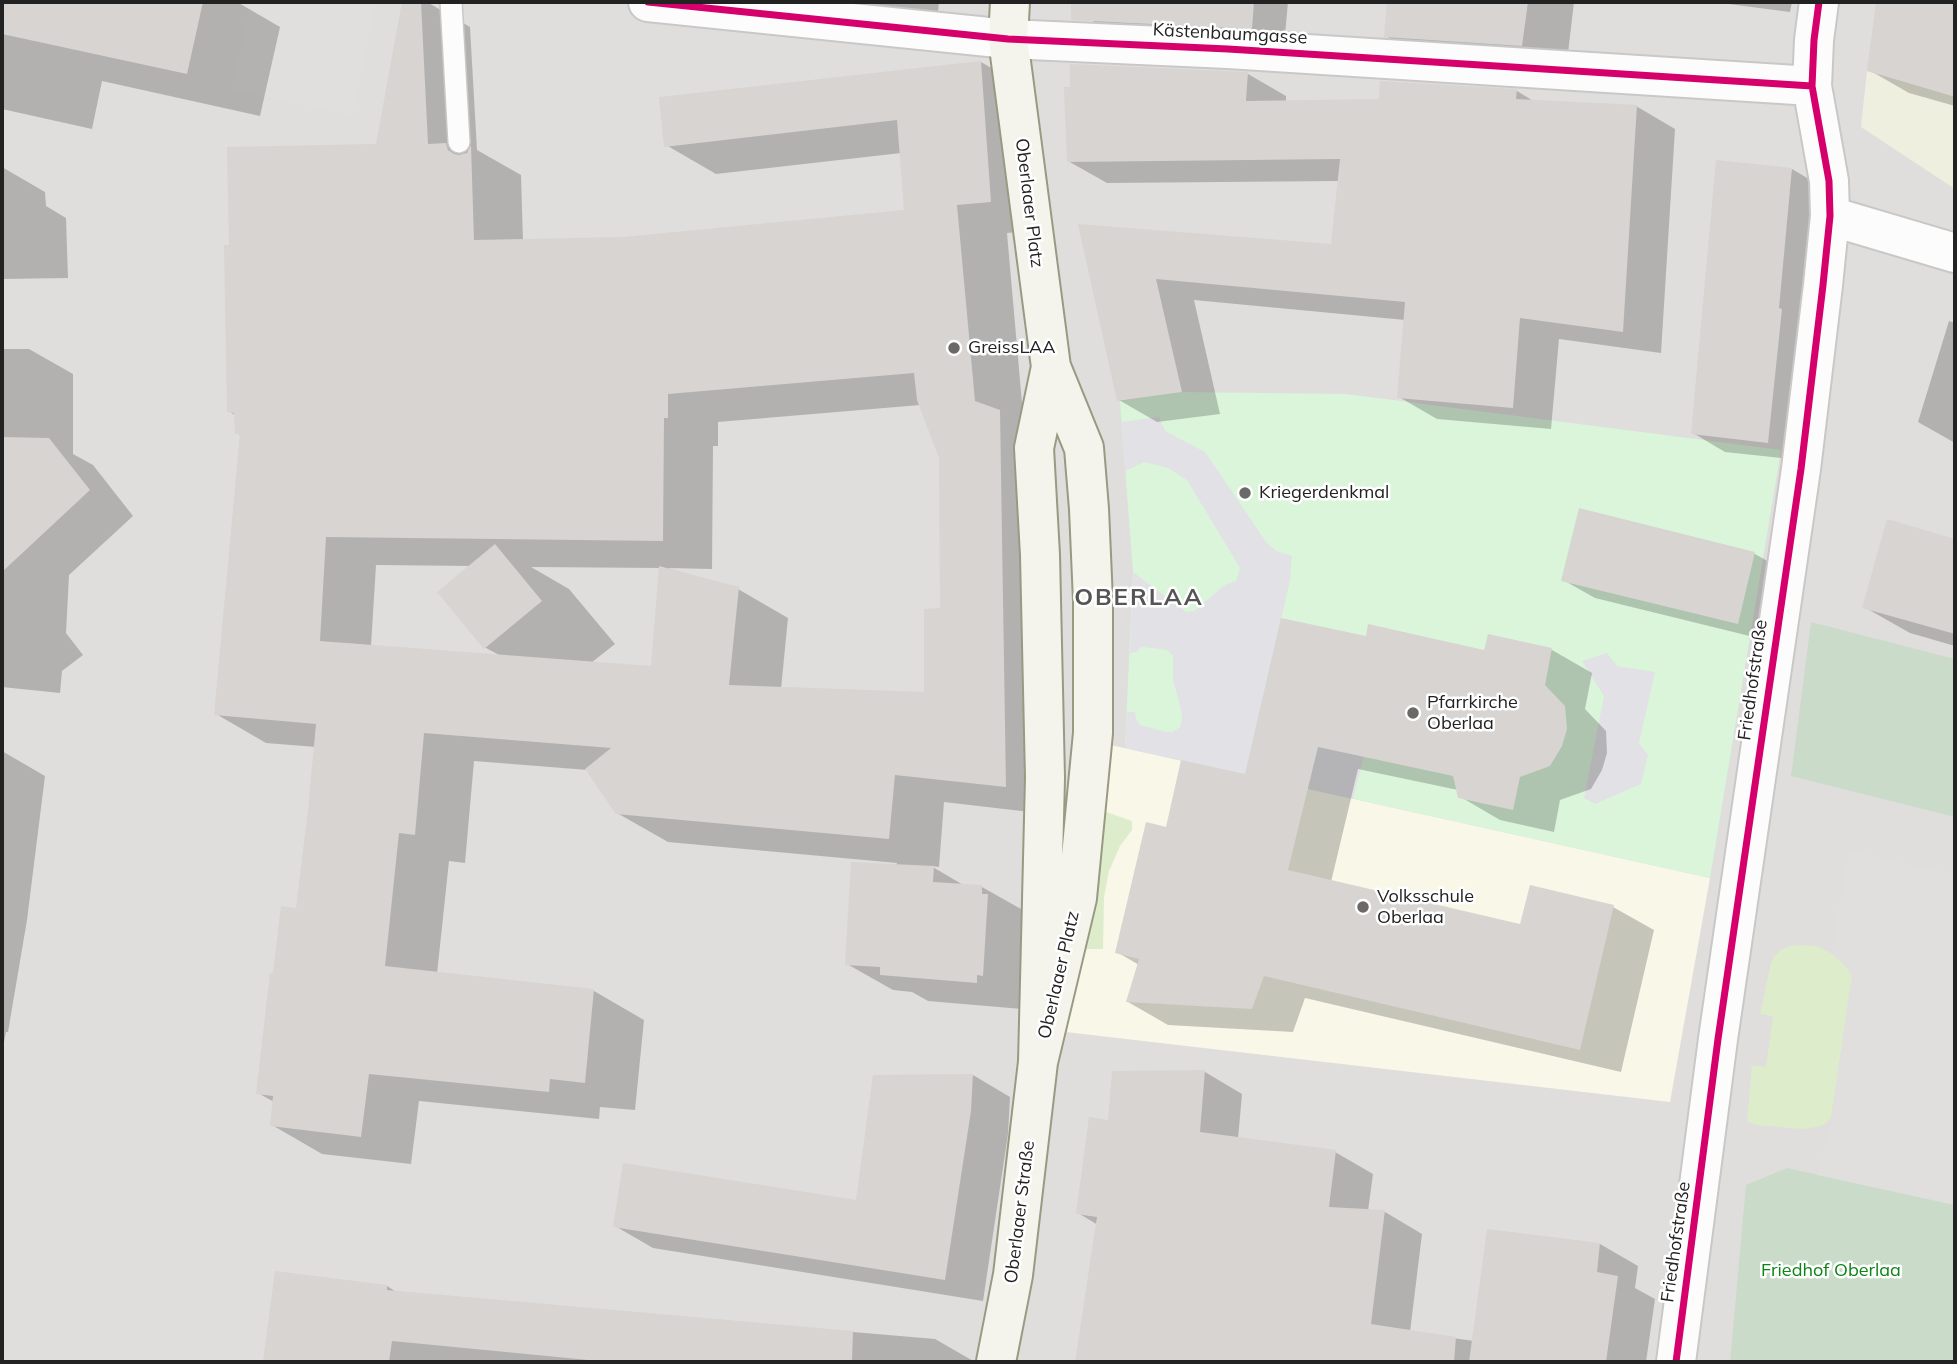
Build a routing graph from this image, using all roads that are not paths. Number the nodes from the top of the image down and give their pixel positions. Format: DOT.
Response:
graph roads {
  1 [pos="452,2"];
  2 [pos="648,2"];
  3 [pos="1819,2"];
  4 [pos="1009,20"];
  5 [pos="1812,86"];
  6 [pos="459,142"];
  7 [pos="1830,216"];
  8 [pos="1955,253"];
  9 [pos="1051,367"];
  10 [pos="1038,1062"];
  11 [pos="996,1362"];
  12 [pos="1676,1362"];
  1 -- 6 [label="lane"];
  2 -- 4 [label="street, Kästenbaumgasse"];
  3 -- 5 [label="street, Friedhofstraße"];
  4 -- 5 [label="street, Kästenbaumgasse"];
  4 -- 9 [label="main road, Oberlaaer Platz"];
  5 -- 7 [label="street, Friedhofstraße"];
  7 -- 8 [label="street"];
  7 -- 12 [label="street, Friedhofstraße"];
  9 -- 10 [label="main road, Oberlaaer Platz"];
  9 -- 10 [label="main road, Oberlaaer Platz"];
  10 -- 11 [label="main road, Oberlaaer Straße"];
}
